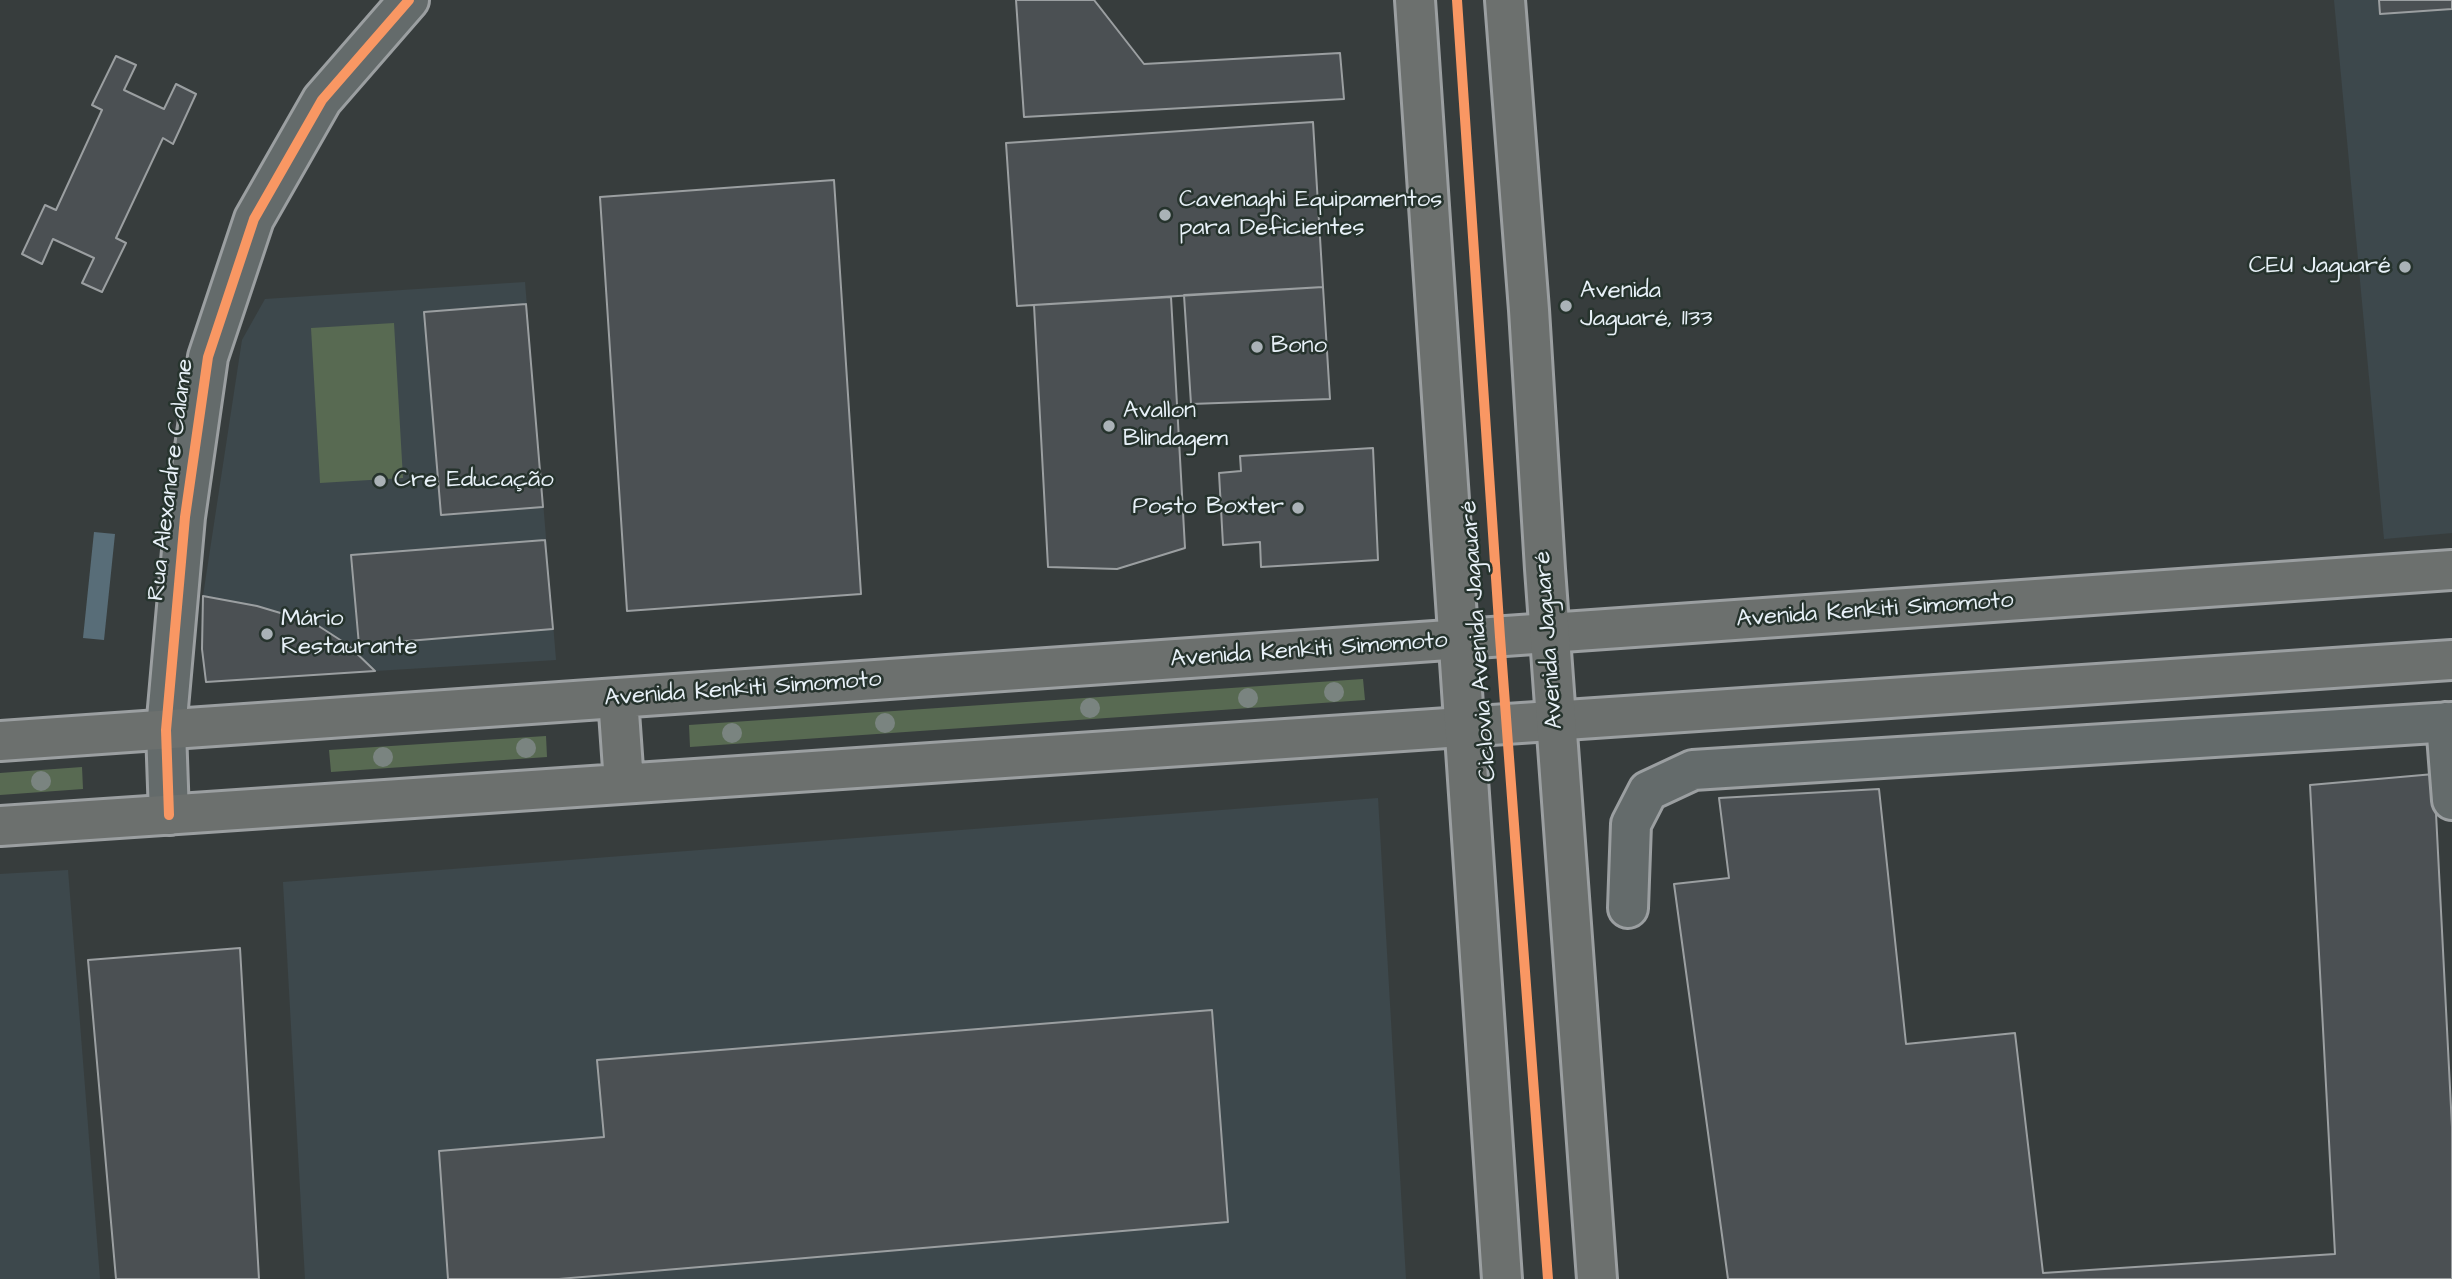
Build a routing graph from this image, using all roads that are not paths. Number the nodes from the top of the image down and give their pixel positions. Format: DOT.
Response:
graph roads {
  1 [pos="409,0"];
  2 [pos="1415,0"];
  3 [pos="1505,0"];
  4 [pos="2452,570"];
  5 [pos="1550,634"];
  6 [pos="1458,640"];
  7 [pos="2452,660"];
  8 [pos="618,698"];
  9 [pos="1555,719"];
  10 [pos="2449,722"];
  11 [pos="1463,725"];
  12 [pos="166,730"];
  13 [pos="0,741"];
  14 [pos="624,783"];
  15 [pos="2452,800"];
  16 [pos="169,815"];
  17 [pos="0,826"];
  18 [pos="1628,908"];
  19 [pos="1502,1279"];
  20 [pos="1597,1279"];
  1 -- 12 [label="street, Rua Alexandre Calame"];
  2 -- 6 [label="main road"];
  3 -- 5 [label="main road, Avenida Jaguaré"];
  4 -- 5 [label="main road, Avenida Kenkiti Simomoto"];
  5 -- 6 [label="main road, Avenida Kenkiti Simomoto"];
  5 -- 9 [label="main road, Avenida Jaguaré"];
  6 -- 8 [label="main road, Avenida Kenkiti Simomoto"];
  6 -- 11 [label="main road"];
  7 -- 9 [label="main road"];
  8 -- 12 [label="main road, Avenida Kenkiti Simomoto"];
  8 -- 14 [label="main road"];
  9 -- 11 [label="main road"];
  9 -- 20 [label="main road, Avenida Jaguaré"];
  10 -- 15 [label="street"];
  10 -- 18 [label="street"];
  11 -- 14 [label="main road"];
  11 -- 19 [label="main road"];
  12 -- 13 [label="main road, Avenida Kenkiti Simomoto"];
  12 -- 16 [label="street"];
  14 -- 16 [label="main road"];
  16 -- 17 [label="main road"];
}
